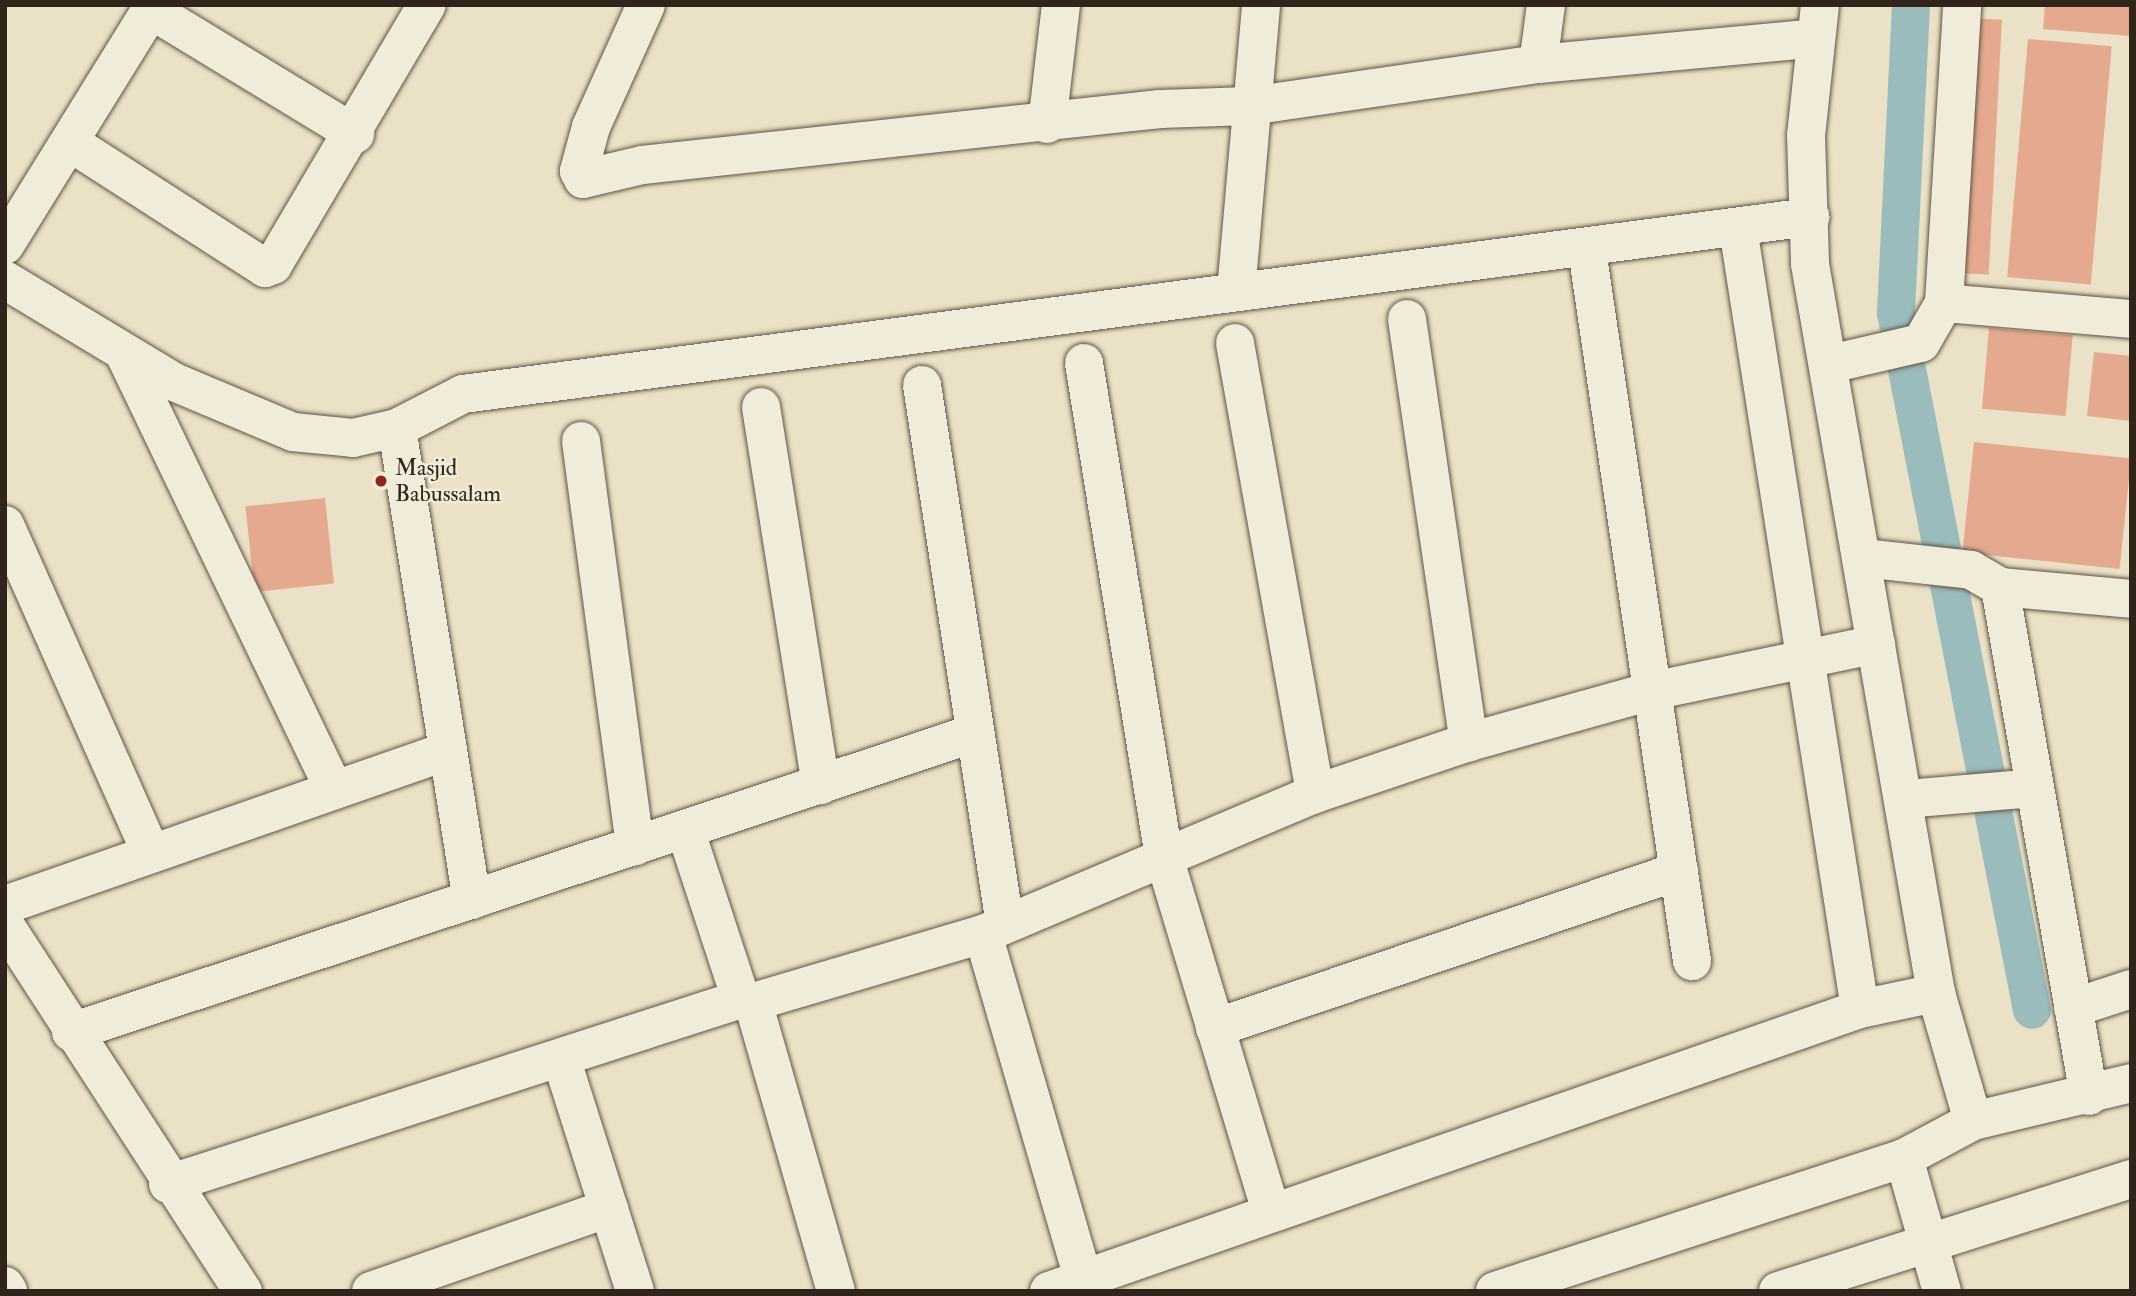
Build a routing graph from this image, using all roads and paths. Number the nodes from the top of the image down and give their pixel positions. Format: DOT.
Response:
graph roads {
  1 [pos="427,5"];
  2 [pos="646,5"];
  3 [pos="1061,5"];
  4 [pos="1261,5"];
  5 [pos="1546,5"];
  6 [pos="1962,5"];
  7 [pos="153,8"];
  8 [pos="1818,22"];
  9 [pos="1538,64"];
  10 [pos="1250,106"];
  11 [pos="1047,124"];
  12 [pos="355,134"];
  13 [pos="72,143"];
  14 [pos="1810,217"];
  15 [pos="1738,228"];
  16 [pos="5,245"];
  17 [pos="1587,250"];
  18 [pos="5,280"];
  19 [pos="1236,292"];
  20 [pos="1944,303"];
  21 [pos="1407,319"];
  22 [pos="2131,319"];
  23 [pos="1235,342"];
  24 [pos="124,352"];
  25 [pos="1084,363"];
  26 [pos="1830,364"];
  27 [pos="922,386"];
  28 [pos="761,407"];
  29 [pos="397,428"];
  30 [pos="581,441"];
  31 [pos="5,525"];
  32 [pos="1863,558"];
  33 [pos="1986,578"];
  34 [pos="2131,599"];
  35 [pos="1876,643"];
  36 [pos="1806,663"];
  37 [pos="1652,691"];
  38 [pos="972,734"];
  39 [pos="1469,742"];
  40 [pos="448,751"];
  41 [pos="821,785"];
  42 [pos="2026,788"];
  43 [pos="334,790"];
  44 [pos="1315,794"];
  45 [pos="1906,799"];
  46 [pos="685,829"];
  47 [pos="635,846"];
  48 [pos="150,851"];
  49 [pos="1164,857"];
  50 [pos="1679,871"];
  51 [pos="472,900"];
  52 [pos="5,905"];
  53 [pos="5,925"];
  54 [pos="994,929"];
  55 [pos="1692,961"];
  56 [pos="2131,989"];
  57 [pos="1936,993"];
  58 [pos="747,1000"];
  59 [pos="2073,1007"];
  60 [pos="1860,1009"];
  61 [pos="1215,1028"];
  62 [pos="71,1032"];
  63 [pos="562,1062"];
  64 [pos="2131,1083"];
  65 [pos="2089,1096"];
  66 [pos="1973,1121"];
  67 [pos="1903,1158"];
  68 [pos="2131,1179"];
  69 [pos="168,1184"];
  70 [pos="609,1208"];
  71 [pos="1271,1211"];
  72 [pos="1928,1245"];
  73 [pos="5,1286"];
  74 [pos="1073,1287"];
  75 [pos="8,1291"];
  76 [pos="243,1291"];
  77 [pos="371,1291"];
  78 [pos="635,1291"];
  79 [pos="836,1291"];
  80 [pos="1495,1291"];
  81 [pos="1778,1291"];
  82 [pos="1941,1291"];
  1 -- 12 [label="street"];
  2 -- 11 [label="street"];
  3 -- 11 [label="street"];
  4 -- 10 [label="street"];
  5 -- 9 [label="street"];
  6 -- 20 [label="street"];
  7 -- 12 [label="street"];
  7 -- 13 [label="street"];
  8 -- 9 [label="street"];
  8 -- 14 [label="street"];
  9 -- 10 [label="street"];
  10 -- 11 [label="street"];
  10 -- 19 [label="street"];
  12 -- 13 [label="street"];
  13 -- 16 [label="street"];
  14 -- 15 [label="street"];
  14 -- 26 [label="street"];
  15 -- 17 [label="street"];
  15 -- 36 [label="street"];
  17 -- 19 [label="street"];
  17 -- 37 [label="street"];
  18 -- 24 [label="street"];
  19 -- 29 [label="street"];
  20 -- 22 [label="street"];
  20 -- 26 [label="street"];
  21 -- 39 [label="street"];
  23 -- 44 [label="street"];
  24 -- 29 [label="street"];
  24 -- 43 [label="street"];
  25 -- 49 [label="street"];
  26 -- 32 [label="street"];
  27 -- 38 [label="street"];
  28 -- 41 [label="street"];
  29 -- 40 [label="street"];
  30 -- 47 [label="street"];
  31 -- 48 [label="street"];
  32 -- 33 [label="street"];
  32 -- 35 [label="street"];
  33 -- 34 [label="street"];
  33 -- 42 [label="street"];
  35 -- 36 [label="street"];
  35 -- 45 [label="street"];
  36 -- 37 [label="street"];
  36 -- 60 [label="street"];
  37 -- 39 [label="street"];
  37 -- 50 [label="street"];
  38 -- 41 [label="street"];
  38 -- 54 [label="street"];
  39 -- 44 [label="street"];
  40 -- 43 [label="street"];
  40 -- 51 [label="street"];
  41 -- 46 [label="street"];
  42 -- 45 [label="street"];
  42 -- 59 [label="street"];
  43 -- 48 [label="street"];
  44 -- 49 [label="street"];
  45 -- 57 [label="street"];
  46 -- 47 [label="street"];
  46 -- 58 [label="street"];
  47 -- 51 [label="street"];
  48 -- 52 [label="street"];
  49 -- 54 [label="street"];
  49 -- 61 [label="street"];
  50 -- 55 [label="street"];
  50 -- 61 [label="street"];
  51 -- 62 [label="street"];
  53 -- 62 [label="street"];
  54 -- 58 [label="street"];
  54 -- 74 [label="street"];
  56 -- 59 [label="street"];
  57 -- 60 [label="street"];
  57 -- 66 [label="street"];
  58 -- 63 [label="street"];
  58 -- 79 [label="street"];
  59 -- 65 [label="street"];
  60 -- 71 [label="street"];
  61 -- 71 [label="street"];
  62 -- 69 [label="street"];
  63 -- 69 [label="street"];
  63 -- 70 [label="street"];
  64 -- 65 [label="street"];
  65 -- 66 [label="street"];
  66 -- 67 [label="street"];
  67 -- 72 [label="street"];
  67 -- 80 [label="street"];
  68 -- 72 [label="street"];
  69 -- 76 [label="street"];
  70 -- 77 [label="street"];
  70 -- 78 [label="street"];
  71 -- 74 [label="street"];
  72 -- 81 [label="street"];
  72 -- 82 [label="street"];
  73 -- 75 [label="street"];
}
